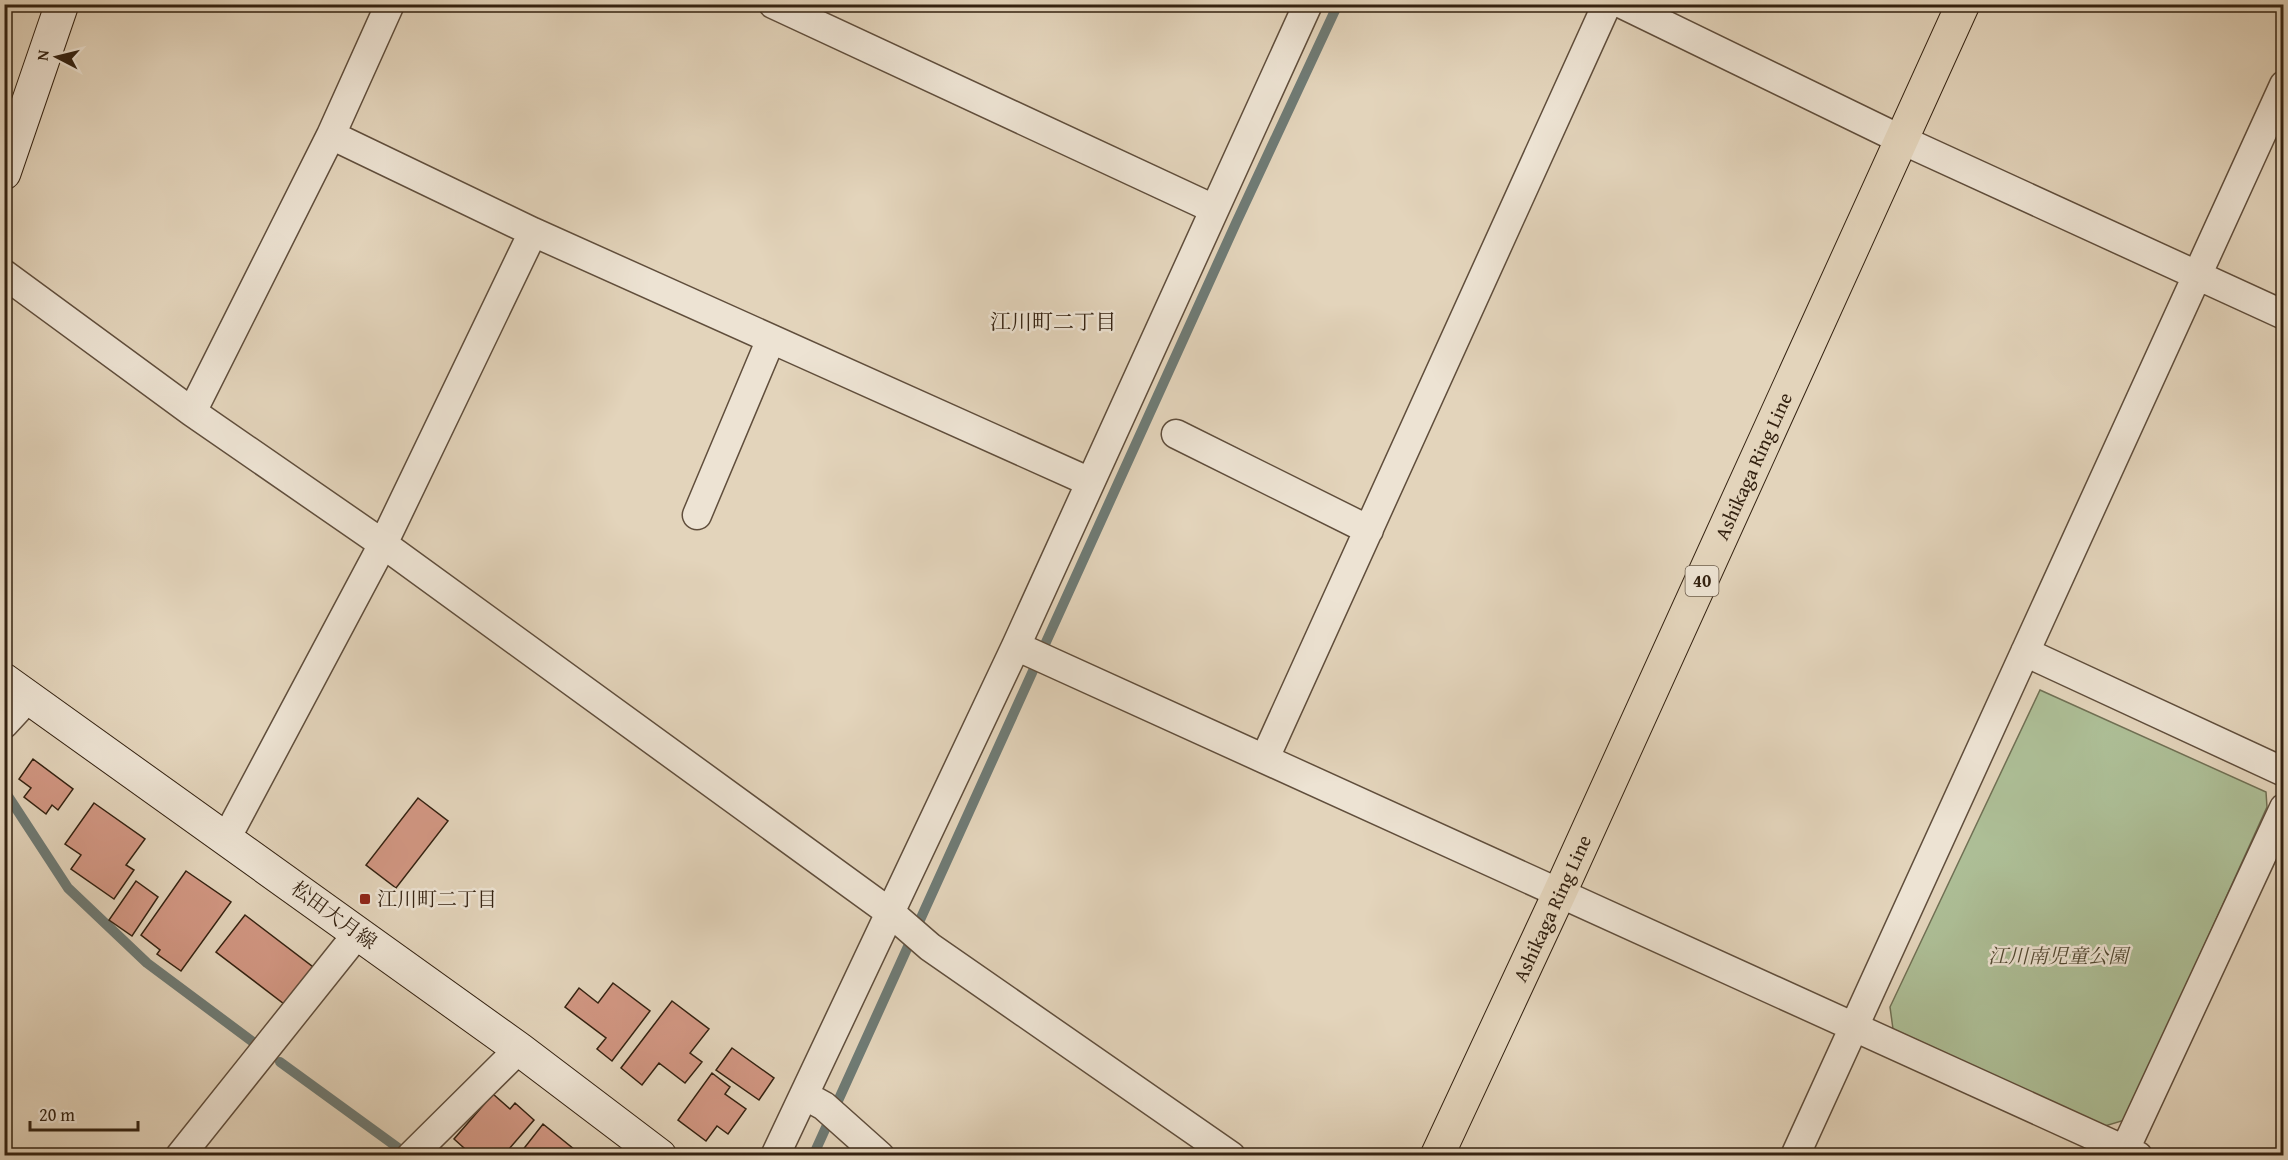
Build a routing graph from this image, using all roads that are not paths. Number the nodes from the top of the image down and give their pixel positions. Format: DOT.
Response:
graph roads {
  1 [pos="62,4"];
  2 [pos="390,4"];
  3 [pos="773,4"];
  4 [pos="1308,4"];
  5 [pos="1607,4"];
  6 [pos="1622,4"];
  7 [pos="1963,4"];
  8 [pos="2283,85"];
  9 [pos="331,135"];
  10 [pos="1902,140"];
  11 [pos="4,173"];
  12 [pos="1214,209"];
  13 [pos="533,232"];
  14 [pos="4,274"];
  15 [pos="2198,277"];
  16 [pos="2283,315"];
  17 [pos="771,339"];
  18 [pos="192,412"];
  19 [pos="1176,434"];
  20 [pos="1090,482"];
  21 [pos="697,514"];
  22 [pos="1369,530"];
  23 [pos="383,544"];
  24 [pos="1022,649"];
  25 [pos="2025,652"];
  26 [pos="17,689"];
  27 [pos="4,724"];
  28 [pos="1265,758"];
  29 [pos="2283,772"];
  30 [pos="2283,808"];
  31 [pos="226,837"];
  32 [pos="2277,841"];
  33 [pos="1560,892"];
  34 [pos="896,918"];
  35 [pos="358,933"];
  36 [pos="1853,1028"];
  37 [pos="519,1049"];
  38 [pos="814,1100"];
  39 [pos="2129,1153"];
  40 [pos="1227,1154"];
  41 [pos="180,1155"];
  42 [pos="411,1155"];
  43 [pos="660,1155"];
  44 [pos="775,1155"];
  45 [pos="880,1155"];
  46 [pos="1437,1155"];
  47 [pos="1795,1155"];
  1 -- 11 [label="main road"];
  2 -- 9 [label="street"];
  3 -- 12 [label="street"];
  4 -- 12 [label="street"];
  5 -- 22 [label="street"];
  6 -- 10 [label="street"];
  7 -- 10 [label="main road, Ashikaga Ring Line / 40"];
  8 -- 15 [label="street"];
  9 -- 13 [label="street"];
  9 -- 18 [label="street"];
  10 -- 15 [label="street"];
  10 -- 33 [label="main road, Ashikaga Ring Line / 40"];
  12 -- 20 [label="street"];
  13 -- 17 [label="street"];
  13 -- 23 [label="street"];
  14 -- 18 [label="street"];
  15 -- 16 [label="street"];
  15 -- 25 [label="street"];
  17 -- 20 [label="street"];
  17 -- 21 [label="street"];
  18 -- 23 [label="street"];
  19 -- 22 [label="street"];
  20 -- 24 [label="street"];
  22 -- 28 [label="street"];
  23 -- 31 [label="street"];
  23 -- 34 [label="street"];
  24 -- 28 [label="street"];
  24 -- 34 [label="street"];
  25 -- 29 [label="street"];
  25 -- 36 [label="street"];
  26 -- 27 [label="street"];
  26 -- 31 [label="main road, 松田大月線"];
  28 -- 33 [label="street"];
  30 -- 32 [label="street"];
  31 -- 35 [label="main road, 松田大月線"];
  32 -- 39 [label="street"];
  33 -- 36 [label="street"];
  33 -- 46 [label="main road, Ashikaga Ring Line / 40"];
  34 -- 38 [label="street"];
  34 -- 40 [label="street"];
  35 -- 37 [label="main road, 松田大月線"];
  35 -- 41 [label="street"];
  36 -- 39 [label="street"];
  36 -- 47 [label="street"];
  37 -- 42 [label="street"];
  37 -- 43 [label="main road, 松田大月線"];
  38 -- 44 [label="street"];
  38 -- 45 [label="street"];
}
